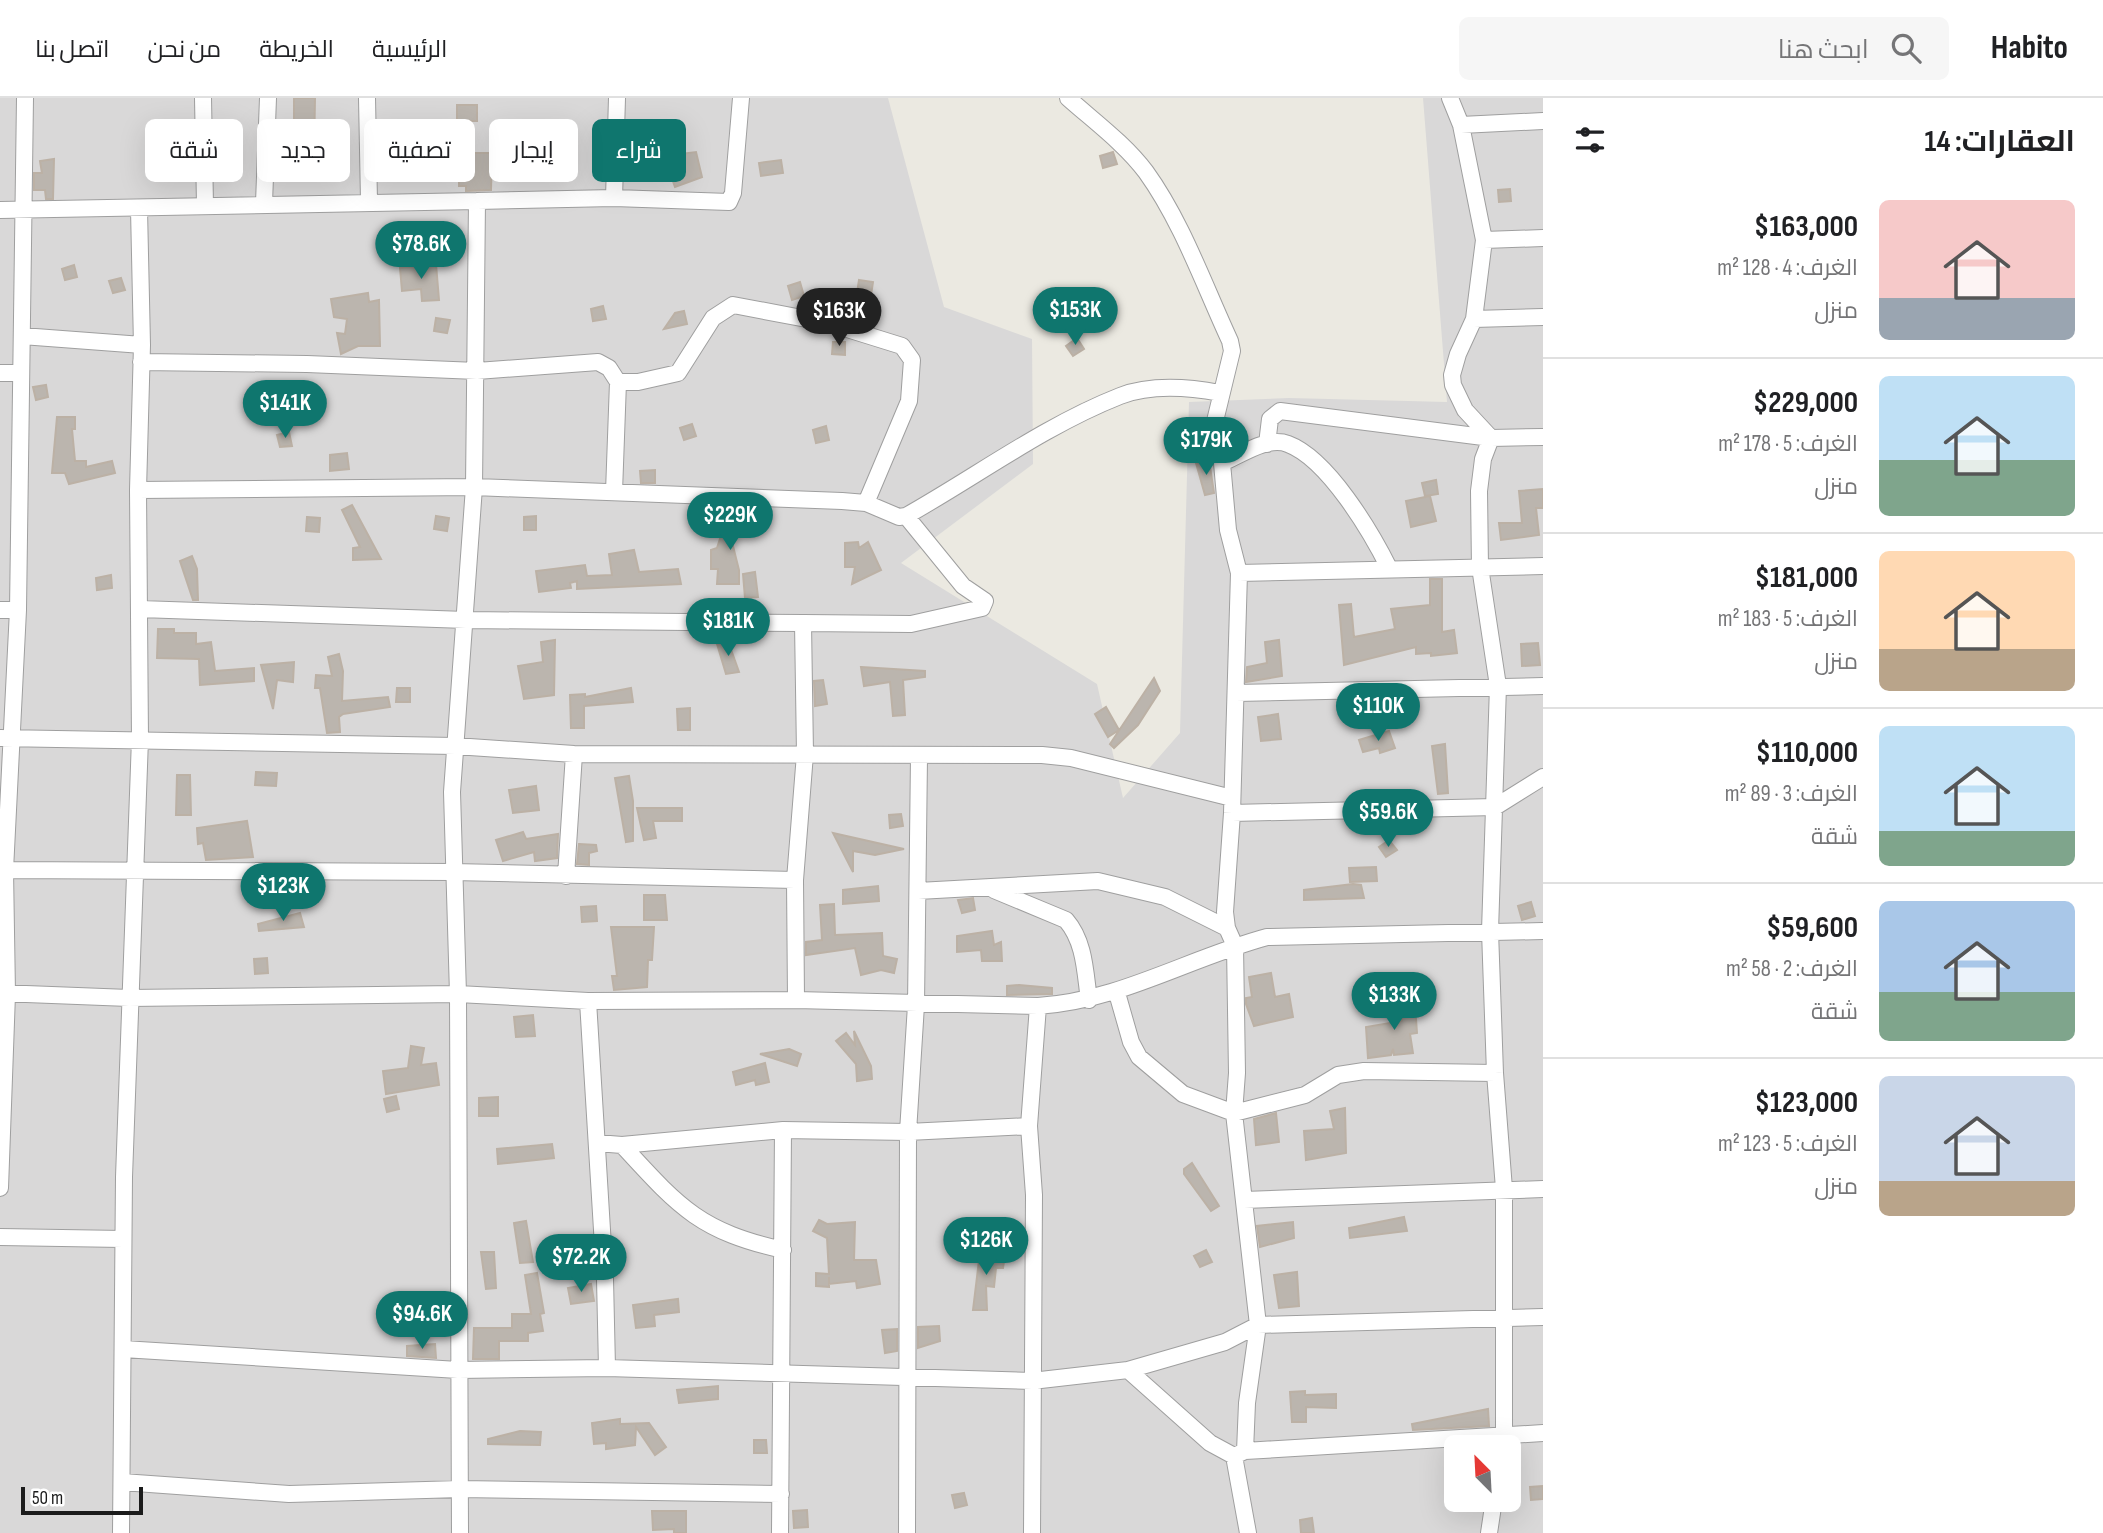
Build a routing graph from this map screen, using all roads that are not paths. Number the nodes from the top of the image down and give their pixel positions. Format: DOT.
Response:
graph roads {
  1 [pos="25,98"];
  2 [pos="203,98"];
  3 [pos="268,98"];
  4 [pos="367,98"];
  5 [pos="617,98"];
  6 [pos="741,98"];
  7 [pos="1068,98"];
  8 [pos="1450,98"];
  9 [pos="1543,121"];
  10 [pos="1461,125"];
  11 [pos="614,198"];
  12 [pos="369,201"];
  13 [pos="477,201"];
  14 [pos="264,203"];
  15 [pos="205,205"];
  16 [pos="139,209"];
  17 [pos="0,210"];
  18 [pos="23,210"];
  19 [pos="1543,238"];
  20 [pos="1484,240"];
  21 [pos="1543,317"];
  22 [pos="1474,319"];
  23 [pos="22,336"];
  24 [pos="142,345"];
  25 [pos="141,362"];
  26 [pos="477,371"];
  27 [pos="0,373"];
  28 [pos="21,373"];
  29 [pos="618,382"];
  30 [pos="1220,393"];
  31 [pos="1543,437"];
  32 [pos="1491,438"];
  33 [pos="1267,444"];
  34 [pos="1222,463"];
  35 [pos="474,487"];
  36 [pos="138,489"];
  37 [pos="614,492"];
  38 [pos="866,503"];
  39 [pos="906,516"];
  40 [pos="1543,566"];
  41 [pos="1480,567"];
  42 [pos="1390,568"];
  43 [pos="1238,573"];
  44 [pos="140,609"];
  45 [pos="0,610"];
  46 [pos="18,610"];
  47 [pos="466,620"];
  48 [pos="803,623"];
  49 [pos="1498,686"];
  50 [pos="1543,686"];
  51 [pos="1236,693"];
  52 [pos="6,738"];
  53 [pos="140,738"];
  54 [pos="455,746"];
  55 [pos="574,754"];
  56 [pos="805,754"];
  57 [pos="919,757"];
  58 [pos="1543,777"];
  59 [pos="1232,806"];
  60 [pos="1496,807"];
  61 [pos="2,870"];
  62 [pos="134,871"];
  63 [pos="453,872"];
  64 [pos="566,877"];
  65 [pos="795,880"];
  66 [pos="989,888"];
  67 [pos="918,891"];
  68 [pos="1227,928"];
  69 [pos="1490,931"];
  70 [pos="1543,931"];
  71 [pos="1235,946"];
  72 [pos="1117,992"];
  73 [pos="3,993"];
  74 [pos="458,994"];
  75 [pos="129,998"];
  76 [pos="796,1000"];
  77 [pos="1089,1000"];
  78 [pos="588,1001"];
  79 [pos="916,1005"];
  80 [pos="1038,1006"];
  81 [pos="1495,1073"];
  82 [pos="0,1109"];
  83 [pos="1234,1114"];
  84 [pos="1029,1126"];
  85 [pos="783,1130"];
  86 [pos="908,1132"];
  87 [pos="597,1143"];
  88 [pos="622,1145"];
  89 [pos="0,1188"];
  90 [pos="1504,1189"];
  91 [pos="1543,1189"];
  92 [pos="1244,1200"];
  93 [pos="0,1237"];
  94 [pos="123,1239"];
  95 [pos="783,1250"];
  96 [pos="1543,1317"];
  97 [pos="1504,1320"];
  98 [pos="1258,1325"];
  99 [pos="123,1349"];
  100 [pos="607,1367"];
  101 [pos="458,1370"];
  102 [pos="1128,1370"];
  103 [pos="783,1372"];
  104 [pos="910,1376"];
  105 [pos="1032,1381"];
  106 [pos="1536,1433"];
  107 [pos="1505,1435"];
  108 [pos="1444,1445"];
  109 [pos="1543,1446"];
  110 [pos="1239,1453"];
  111 [pos="122,1482"];
  112 [pos="460,1489"];
  113 [pos="781,1494"];
  114 [pos="1492,1512"];
  115 [pos="121,1533"];
  116 [pos="460,1533"];
  117 [pos="780,1533"];
  118 [pos="907,1533"];
  119 [pos="1032,1533"];
  120 [pos="1248,1533"];
  121 [pos="1489,1533"];
  1 -- 18 [label="street"];
  2 -- 15 [label="street"];
  3 -- 14 [label="street"];
  4 -- 12 [label="street"];
  5 -- 11 [label="street"];
  6 -- 11 [label="street"];
  7 -- 30 [label="street"];
  8 -- 10 [label="street"];
  9 -- 10 [label="street"];
  10 -- 20 [label="street"];
  11 -- 13 [label="street"];
  12 -- 13 [label="street"];
  12 -- 14 [label="street"];
  13 -- 26 [label="street"];
  14 -- 15 [label="street"];
  15 -- 16 [label="street"];
  16 -- 18 [label="street"];
  16 -- 24 [label="street"];
  17 -- 18 [label="street"];
  18 -- 23 [label="street"];
  19 -- 20 [label="street"];
  20 -- 22 [label="street"];
  21 -- 22 [label="street"];
  22 -- 32 [label="street"];
  23 -- 24 [label="street"];
  23 -- 28 [label="street"];
  24 -- 25 [label="street"];
  25 -- 26 [label="street"];
  25 -- 36 [label="street"];
  26 -- 29 [label="street"];
  26 -- 35 [label="street"];
  27 -- 28 [label="street"];
  28 -- 46 [label="street"];
  29 -- 37 [label="street"];
  29 -- 38 [label="street"];
  30 -- 34 [label="street"];
  30 -- 39 [label="street"];
  31 -- 32 [label="street"];
  32 -- 33 [label="street"];
  32 -- 41 [label="street"];
  33 -- 34 [label="street"];
  33 -- 42 [label="street"];
  34 -- 43 [label="street"];
  35 -- 36 [label="street"];
  35 -- 37 [label="street"];
  35 -- 47 [label="street"];
  36 -- 44 [label="street"];
  37 -- 38 [label="street"];
  38 -- 39 [label="street"];
  39 -- 48 [label="street"];
  40 -- 41 [label="street"];
  41 -- 42 [label="street"];
  41 -- 49 [label="street"];
  42 -- 43 [label="street"];
  43 -- 51 [label="street"];
  44 -- 47 [label="street"];
  44 -- 53 [label="street"];
  45 -- 46 [label="street"];
  46 -- 52 [label="street"];
  47 -- 48 [label="street"];
  47 -- 54 [label="street"];
  48 -- 56 [label="street"];
  49 -- 50 [label="street"];
  49 -- 51 [label="street"];
  49 -- 60 [label="street"];
  51 -- 59 [label="street"];
  52 -- 53 [label="street"];
  52 -- 61 [label="street"];
  53 -- 54 [label="street"];
  53 -- 62 [label="street"];
  54 -- 55 [label="street"];
  54 -- 63 [label="street"];
  55 -- 56 [label="street"];
  55 -- 64 [label="street"];
  56 -- 57 [label="street"];
  56 -- 65 [label="street"];
  57 -- 59 [label="street"];
  57 -- 67 [label="street"];
  58 -- 60 [label="street"];
  59 -- 60 [label="street"];
  59 -- 68 [label="street"];
  60 -- 69 [label="street"];
  61 -- 62 [label="street"];
  61 -- 73 [label="street"];
  62 -- 63 [label="street"];
  62 -- 75 [label="street"];
  63 -- 64 [label="street"];
  63 -- 74 [label="street"];
  64 -- 65 [label="street"];
  65 -- 76 [label="street"];
  66 -- 67 [label="street"];
  66 -- 68 [label="street"];
  66 -- 77 [label="street"];
  67 -- 79 [label="street"];
  68 -- 71 [label="street"];
  69 -- 70 [label="street"];
  69 -- 71 [label="street"];
  69 -- 81 [label="street"];
  71 -- 72 [label="street"];
  71 -- 83 [label="street"];
  72 -- 77 [label="street"];
  72 -- 83 [label="street"];
  73 -- 75 [label="street"];
  73 -- 82 [label="street"];
  74 -- 75 [label="street"];
  74 -- 78 [label="street"];
  74 -- 101 [label="street"];
  75 -- 94 [label="street"];
  76 -- 78 [label="street"];
  76 -- 79 [label="street"];
  77 -- 80 [label="street"];
  78 -- 87 [label="street"];
  79 -- 80 [label="street"];
  79 -- 86 [label="street"];
  80 -- 84 [label="street"];
  81 -- 83 [label="street"];
  81 -- 90 [label="street"];
  82 -- 89 [label="street"];
  83 -- 92 [label="street"];
  84 -- 86 [label="street"];
  84 -- 105 [label="street"];
  85 -- 86 [label="street"];
  85 -- 88 [label="street"];
  85 -- 95 [label="street"];
  86 -- 104 [label="street"];
  87 -- 88 [label="street"];
  87 -- 100 [label="street"];
  88 -- 95 [label="street"];
  90 -- 91 [label="street"];
  90 -- 92 [label="street"];
  90 -- 97 [label="street"];
  92 -- 98 [label="street"];
  93 -- 94 [label="street"];
  94 -- 99 [label="street"];
  95 -- 103 [label="street"];
  96 -- 97 [label="street"];
  97 -- 98 [label="street"];
  97 -- 107 [label="street"];
  98 -- 102 [label="street"];
  98 -- 110 [label="street"];
  99 -- 101 [label="street"];
  99 -- 111 [label="street"];
  100 -- 101 [label="street"];
  100 -- 103 [label="street"];
  101 -- 112 [label="street"];
  102 -- 105 [label="street"];
  102 -- 110 [label="street"];
  103 -- 104 [label="street"];
  103 -- 113 [label="street"];
  104 -- 105 [label="street"];
  104 -- 118 [label="street"];
  105 -- 119 [label="street"];
  106 -- 109 [label="street"];
  108 -- 110 [label="street"];
  110 -- 120 [label="street"];
  111 -- 112 [label="street"];
  111 -- 115 [label="street"];
  112 -- 113 [label="street"];
  112 -- 116 [label="street"];
  113 -- 117 [label="street"];
  114 -- 121 [label="street"];
}
